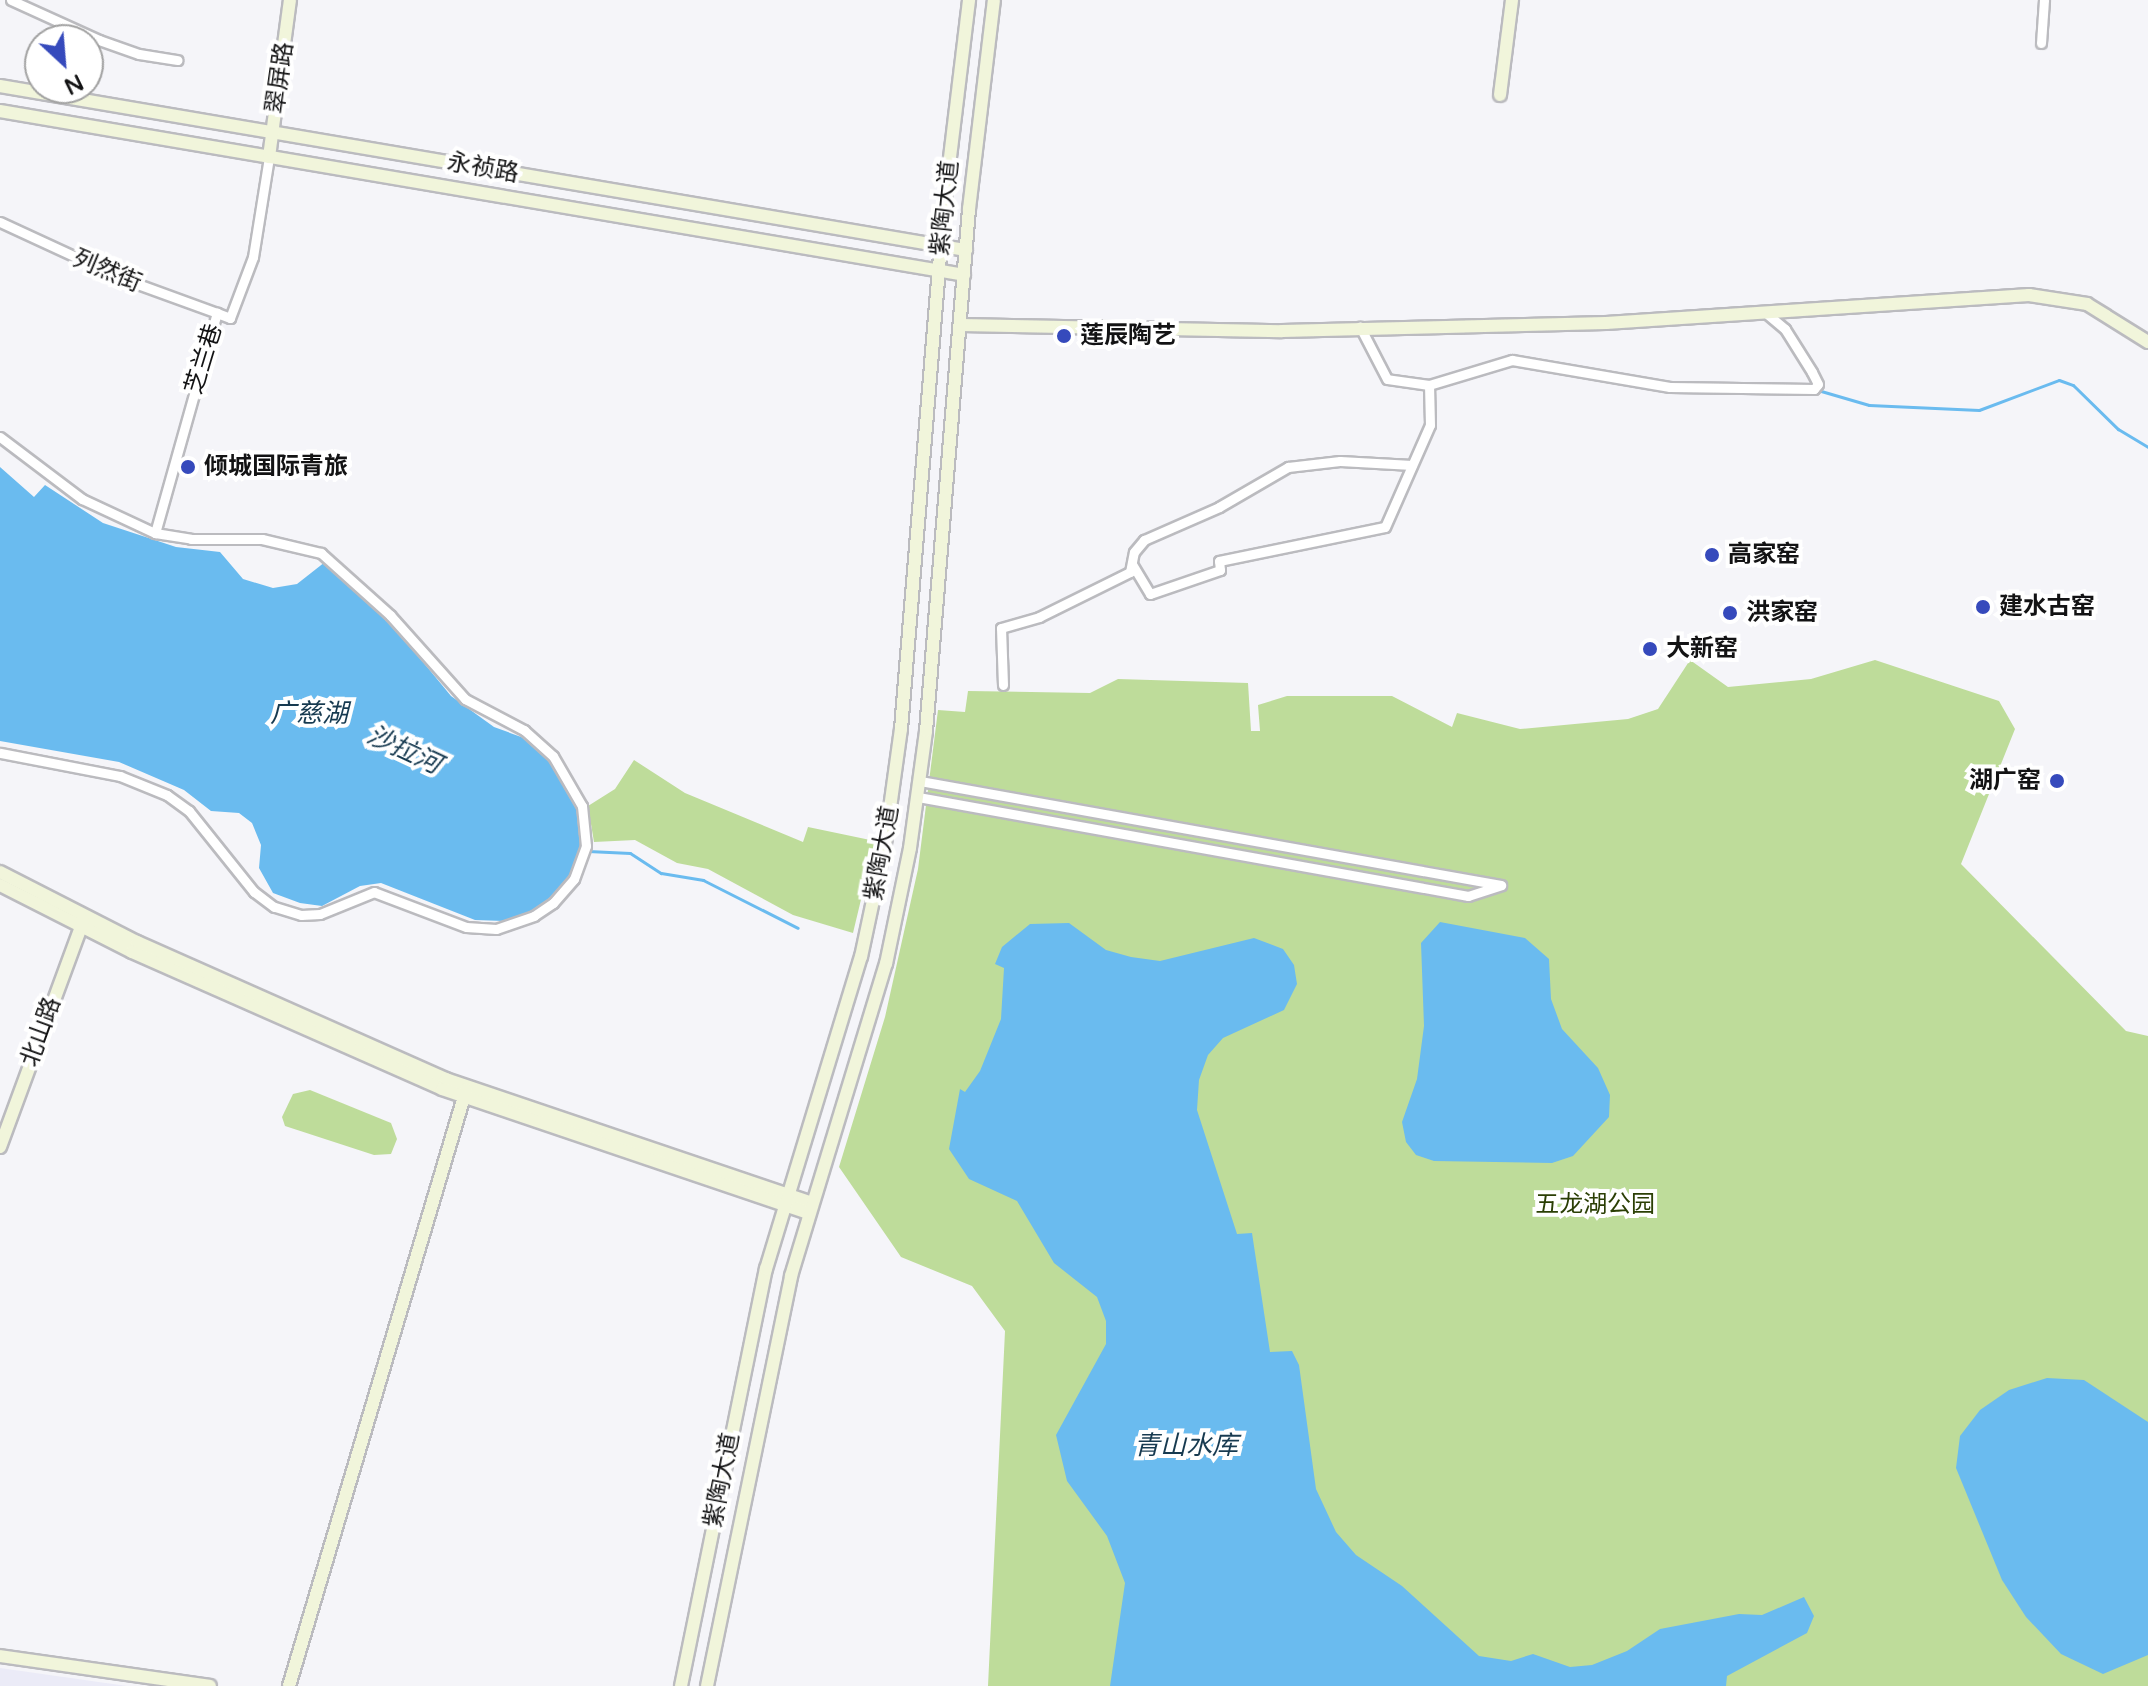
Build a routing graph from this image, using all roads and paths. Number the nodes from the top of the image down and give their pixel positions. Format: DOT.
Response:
graph roads {
  1 [pos="11,0"];
  2 [pos="290,0"];
  3 [pos="962,0"];
  4 [pos="969,0"];
  5 [pos="994,0"];
  6 [pos="1512,0"];
  7 [pos="2044,0"];
  8 [pos="2041,43"];
  9 [pos="178,60"];
  10 [pos="0,86"];
  11 [pos="1500,95"];
  12 [pos="0,111"];
  13 [pos="272,132"];
  14 [pos="269,157"];
  15 [pos="0,222"];
  16 [pos="941,246"];
  17 [pos="966,250"];
  18 [pos="939,271"];
  19 [pos="964,275"];
  20 [pos="1765,312"];
  21 [pos="217,313"];
  22 [pos="961,325"];
  23 [pos="1360,327"];
  24 [pos="2148,342"];
  25 [pos="1429,385"];
  26 [pos="0,437"];
  27 [pos="1412,465"];
  28 [pos="155,533"];
  29 [pos="1132,564"];
  30 [pos="1003,685"];
  31 [pos="0,753"];
  32 [pos="920,781"];
  33 [pos="918,797"];
  34 [pos="0,872"];
  35 [pos="0,885"];
  36 [pos="82,922"];
  37 [pos="465,1092"];
  38 [pos="0,1147"];
  39 [pos="786,1200"];
  40 [pos="810,1208"];
  41 [pos="0,1656"];
  42 [pos="210,1686"];
  43 [pos="289,1686"];
  44 [pos="681,1686"];
  45 [pos="707,1686"];
  1 -- 9 [label="street"];
  2 -- 13 [label="main road, 翠屏路"];
  3 -- 4 [label="street"];
  4 -- 16 [label="main road, 紫陶大道"];
  5 -- 17 [label="main road, 紫陶大道"];
  6 -- 11 [label="main road"];
  7 -- 8 [label="street"];
  10 -- 13 [label="main road, 永祯路"];
  12 -- 14 [label="main road, 永祯路"];
  13 -- 14 [label="main road, 翠屏路"];
  13 -- 16 [label="main road, 永祯路"];
  14 -- 18 [label="main road, 永祯路"];
  14 -- 21 [label="street, 芝兰巷"];
  15 -- 21 [label="street, 列然街"];
  16 -- 17 [label="main road, 永祯路"];
  16 -- 18 [label="main road, 紫陶大道"];
  17 -- 19 [label="main road, 紫陶大道"];
  18 -- 19 [label="main road, 永祯路"];
  18 -- 39 [label="main road, 紫陶大道"];
  19 -- 22 [label="main road, 紫陶大道"];
  20 -- 23 [label="main road"];
  20 -- 24 [label="main road"];
  20 -- 25 [label="street"];
  21 -- 28 [label="street, 芝兰巷"];
  22 -- 23 [label="main road"];
  22 -- 32 [label="main road, 紫陶大道"];
  23 -- 25 [label="street"];
  25 -- 27 [label="street"];
  26 -- 28 [label="street"];
  27 -- 29 [label="street"];
  27 -- 29 [label="street"];
  28 -- 31 [label="street"];
  29 -- 30 [label="street"];
  32 -- 33 [label="main road, 紫陶大道"];
  32 -- 33 [label="street"];
  33 -- 40 [label="main road, 紫陶大道"];
  34 -- 36 [label="main road"];
  35 -- 36 [label="main road"];
  36 -- 37 [label="main road"];
  36 -- 38 [label="main road, 北山路"];
  37 -- 39 [label="main road"];
  37 -- 43 [label="main road"];
  39 -- 40 [label="main road"];
  39 -- 44 [label="main road, 紫陶大道"];
  40 -- 45 [label="main road, 紫陶大道"];
  41 -- 42 [label="main road"];
}
